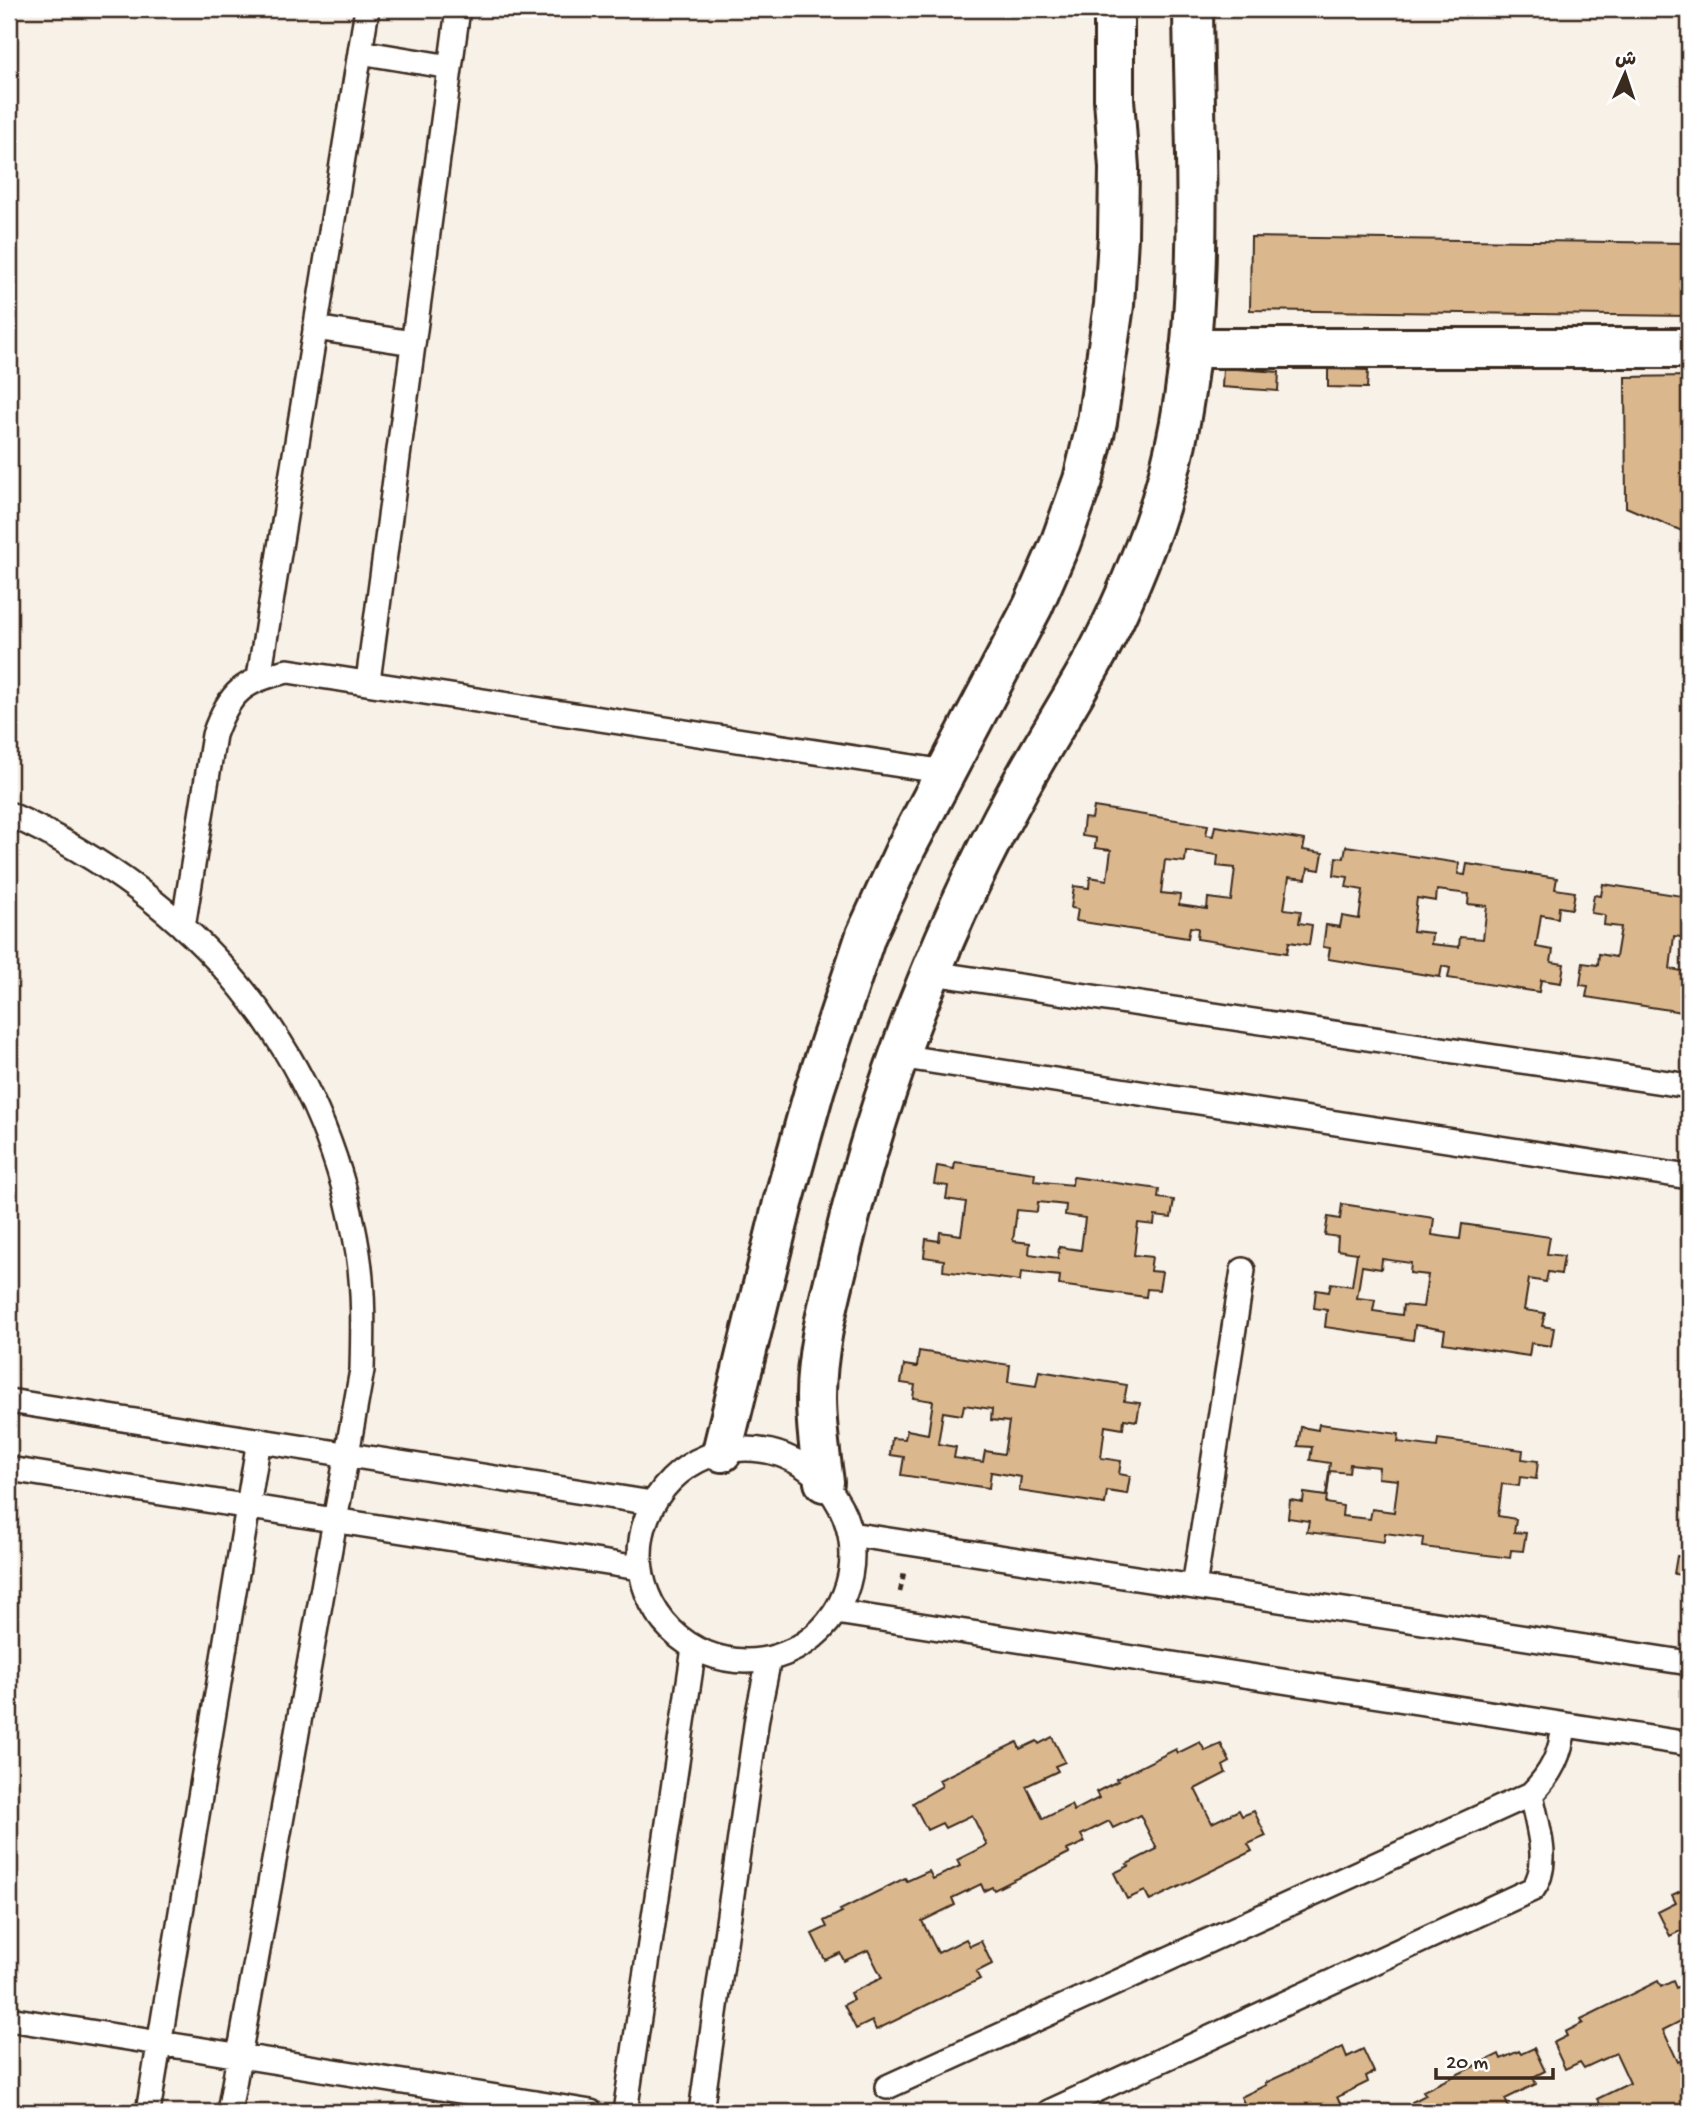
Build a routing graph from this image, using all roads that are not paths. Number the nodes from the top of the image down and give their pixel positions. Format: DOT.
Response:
graph roads {
  1 [pos="366,9"];
  2 [pos="458,9"];
  3 [pos="1114,9"];
  4 [pos="1193,9"];
  5 [pos="359,52"];
  6 [pos="450,66"];
  7 [pos="315,328"];
  8 [pos="413,343"];
  9 [pos="1190,348"];
  10 [pos="1689,348"];
  11 [pos="259,677"];
  12 [pos="368,681"];
  13 [pos="946,772"];
  14 [pos="9,814"];
  15 [pos="183,927"];
  16 [pos="932,973"];
  17 [pos="898,1056"];
  18 [pos="1689,1086"];
  19 [pos="1689,1177"];
  20 [pos="1243,1269"];
  21 [pos="9,1401"];
  22 [pos="259,1440"];
  23 [pos="722,1452"];
  24 [pos="346,1455"];
  25 [pos="9,1469"];
  26 [pos="824,1482"];
  27 [pos="652,1503"];
  28 [pos="248,1507"];
  29 [pos="335,1519"];
  30 [pos="850,1534"];
  31 [pos="639,1567"];
  32 [pos="1194,1587"];
  33 [pos="836,1612"];
  34 [pos="694,1648"];
  35 [pos="769,1659"];
  36 [pos="1689,1663"];
  37 [pos="1564,1725"];
  38 [pos="1689,1744"];
  39 [pos="1531,1794"];
  40 [pos="9,2019"];
  41 [pos="159,2043"];
  42 [pos="238,2056"];
  43 [pos="887,2087"];
  44 [pos="148,2112"];
  45 [pos="229,2112"];
  46 [pos="591,2112"];
  47 [pos="625,2112"];
  48 [pos="701,2112"];
  49 [pos="1049,2112"];
  1 -- 5 [label="lane"];
  2 -- 6 [label="lane"];
  3 -- 13 [label="street"];
  4 -- 9 [label="street"];
  5 -- 6 [label="lane"];
  5 -- 7 [label="lane"];
  6 -- 8 [label="lane"];
  7 -- 8 [label="lane"];
  7 -- 11 [label="lane"];
  8 -- 12 [label="lane"];
  9 -- 10 [label="street"];
  9 -- 16 [label="street"];
  11 -- 12 [label="lane"];
  11 -- 15 [label="lane"];
  12 -- 13 [label="lane"];
  13 -- 23 [label="street"];
  14 -- 15 [label="lane"];
  15 -- 24 [label="lane"];
  16 -- 17 [label="street"];
  16 -- 18 [label="lane"];
  17 -- 19 [label="lane"];
  17 -- 26 [label="street"];
  20 -- 32 [label="lane"];
  21 -- 22 [label="lane"];
  22 -- 24 [label="lane"];
  22 -- 28 [label="lane"];
  23 -- 26 [label="lane"];
  23 -- 27 [label="lane"];
  24 -- 27 [label="lane"];
  24 -- 29 [label="lane"];
  25 -- 28 [label="lane"];
  26 -- 30 [label="lane"];
  27 -- 31 [label="lane"];
  28 -- 29 [label="lane"];
  28 -- 41 [label="lane"];
  29 -- 31 [label="lane"];
  29 -- 42 [label="lane"];
  30 -- 32 [label="lane"];
  30 -- 33 [label="lane"];
  31 -- 34 [label="lane"];
  32 -- 36 [label="lane"];
  33 -- 35 [label="lane"];
  33 -- 37 [label="lane"];
  34 -- 35 [label="lane"];
  34 -- 47 [label="lane"];
  35 -- 48 [label="lane"];
  37 -- 38 [label="lane"];
  37 -- 39 [label="lane"];
  39 -- 43 [label="lane"];
  39 -- 49 [label="lane"];
  40 -- 41 [label="lane"];
  41 -- 42 [label="lane"];
  41 -- 44 [label="lane"];
  42 -- 45 [label="lane"];
  42 -- 46 [label="lane"];
}
